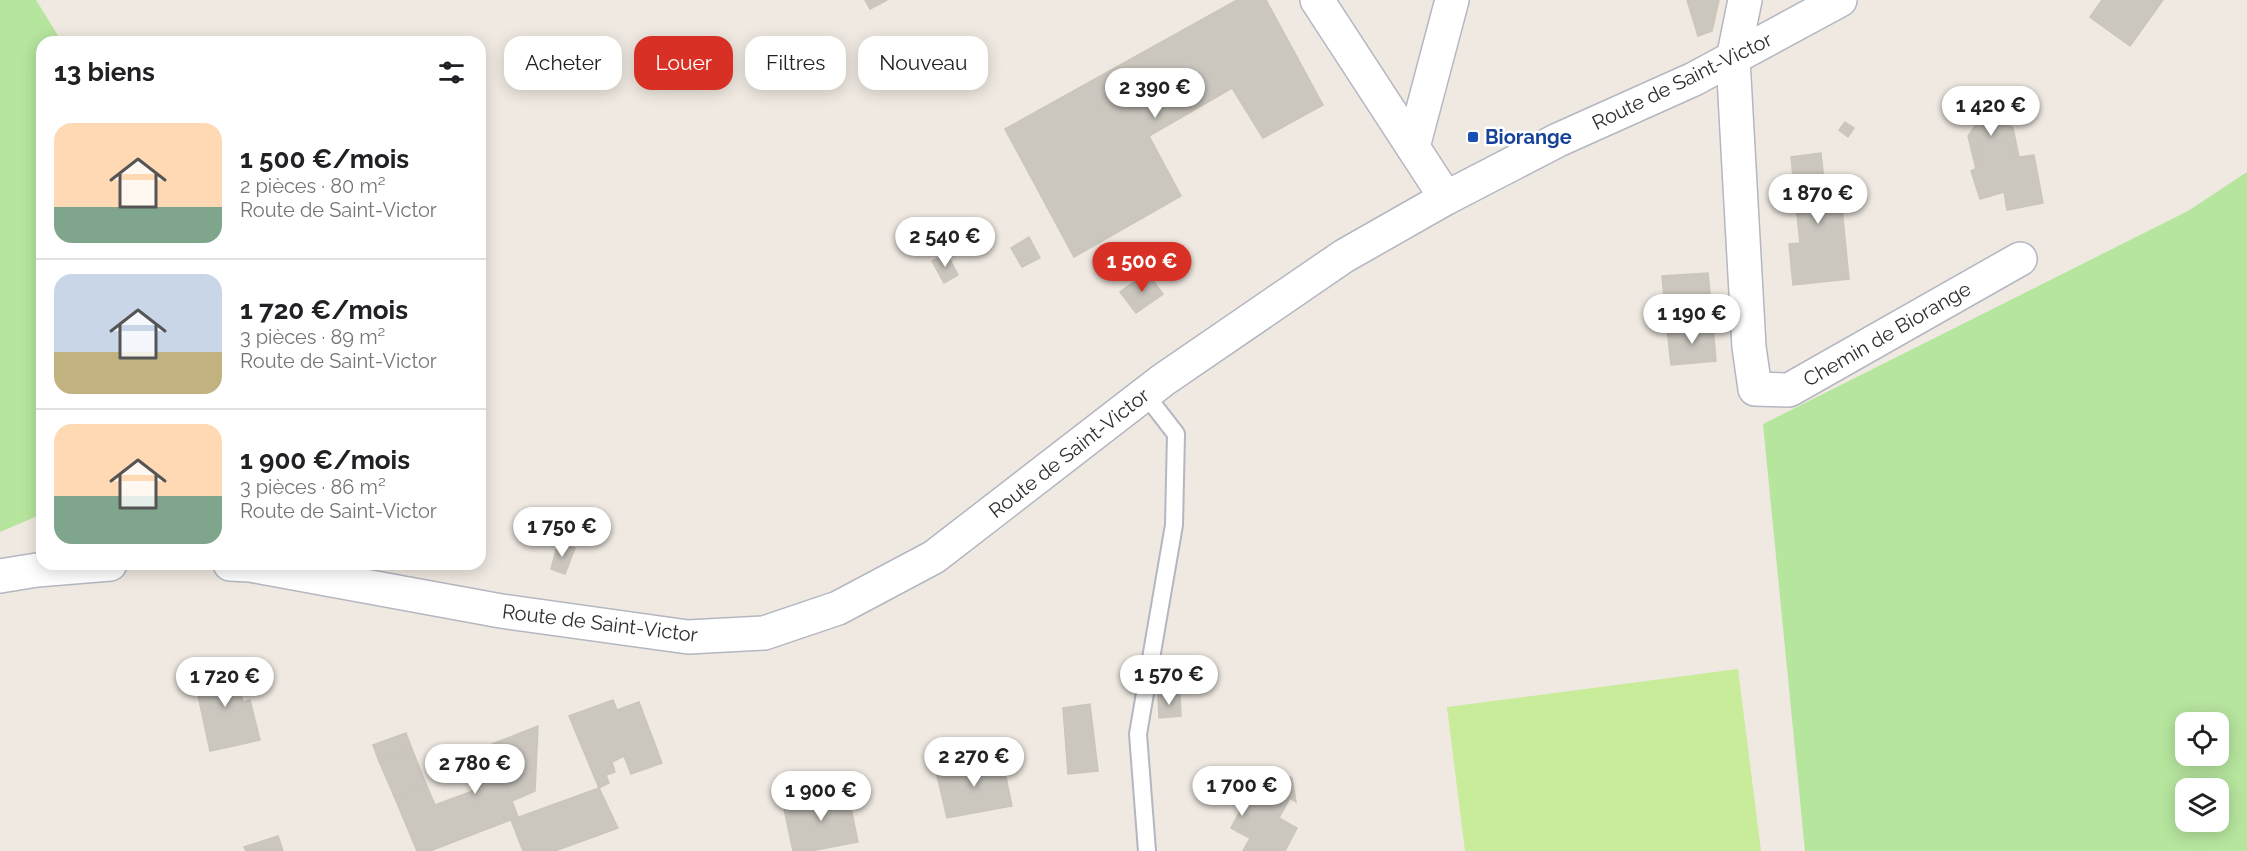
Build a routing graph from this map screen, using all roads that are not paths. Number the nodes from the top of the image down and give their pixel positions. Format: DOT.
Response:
graph roads {
  1 [pos="1317,0"];
  2 [pos="1452,0"];
  3 [pos="1745,0"];
  4 [pos="1840,0"];
  5 [pos="1733,59"];
  6 [pos="1413,147"];
  7 [pos="1446,198"];
  8 [pos="2020,259"];
  9 [pos="1145,394"];
  10 [pos="37,570"];
  11 [pos="277,570"];
  12 [pos="0,576"];
  13 [pos="1147,851"];
  1 -- 6 [label="main road"];
  2 -- 6 [label="main road"];
  3 -- 5 [label="main road"];
  4 -- 5 [label="main road, Route de Saint-Victor"];
  5 -- 7 [label="main road, Route de Saint-Victor"];
  5 -- 8 [label="main road, Chemin de Biorange"];
  6 -- 7 [label="main road"];
  7 -- 9 [label="main road, Route de Saint-Victor"];
  9 -- 11 [label="main road, Route de Saint-Victor"];
  9 -- 13 [label="lane"];
  10 -- 12 [label="main road"];
}
